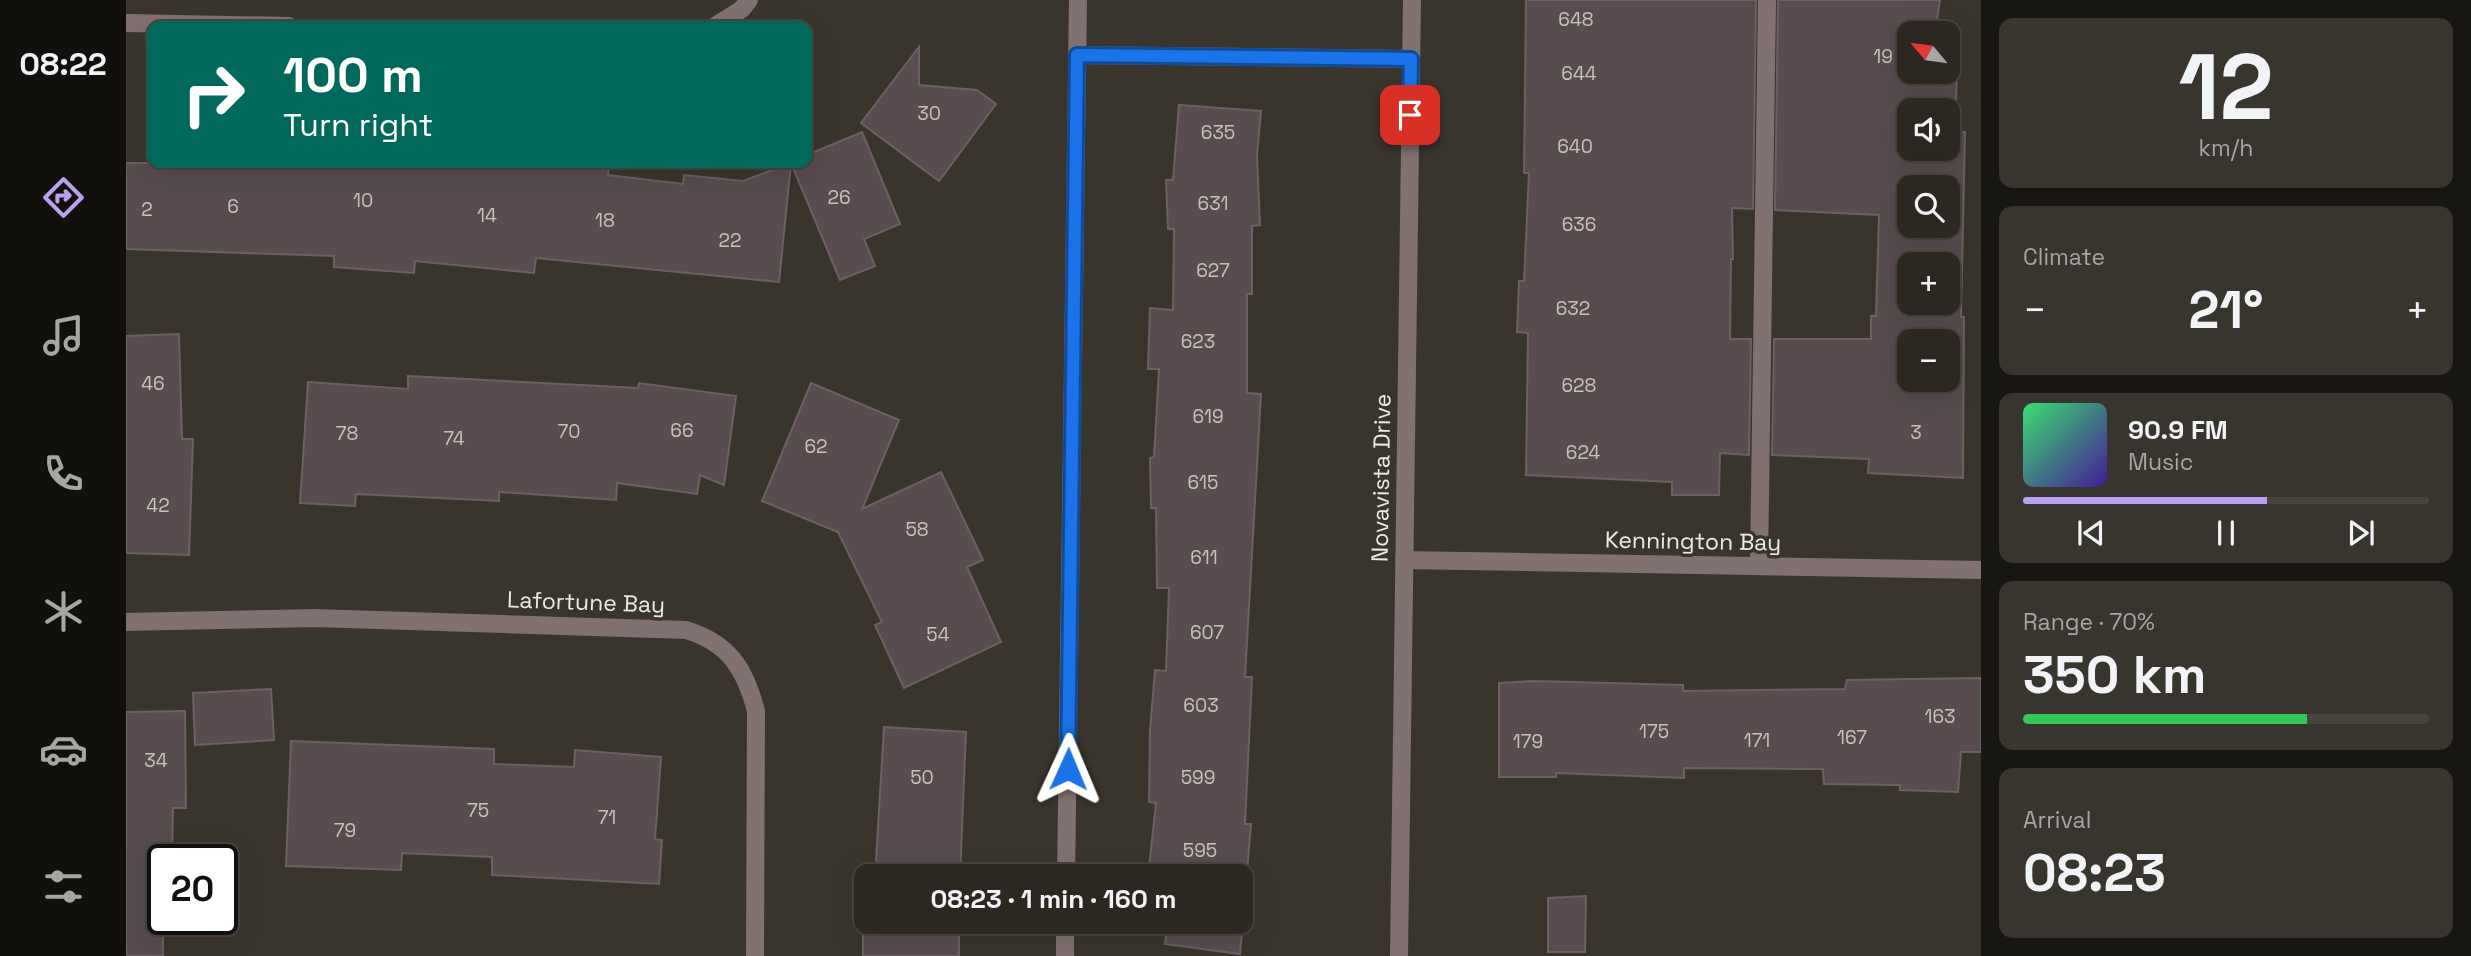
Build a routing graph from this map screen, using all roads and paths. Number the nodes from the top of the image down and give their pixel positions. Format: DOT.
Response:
graph roads {
  1 [pos="749,0"];
  2 [pos="1078,0"];
  3 [pos="1412,0"];
  4 [pos="1768,0"];
  5 [pos="723,21"];
  6 [pos="126,23"];
  7 [pos="147,23"];
  8 [pos="1077,55"];
  9 [pos="1411,59"];
  10 [pos="1404,560"];
  11 [pos="1759,566"];
  12 [pos="1981,570"];
  13 [pos="126,622"];
  14 [pos="1066,864"];
  15 [pos="1065,934"];
  16 [pos="755,956"];
  17 [pos="1065,956"];
  18 [pos="1399,956"];
  1 -- 5 [label="street"];
  2 -- 8 [label="street"];
  3 -- 9 [label="street, Novavista Drive"];
  4 -- 11 [label="street"];
  6 -- 7 [label="street"];
  8 -- 9 [label="street"];
  8 -- 14 [label="street"];
  9 -- 10 [label="street, Novavista Drive"];
  10 -- 11 [label="street, Kennington Bay"];
  10 -- 18 [label="street, Novavista Drive"];
  11 -- 12 [label="street, Kennington Bay"];
  13 -- 16 [label="street, Lafortune Bay"];
  15 -- 17 [label="street"];
}
